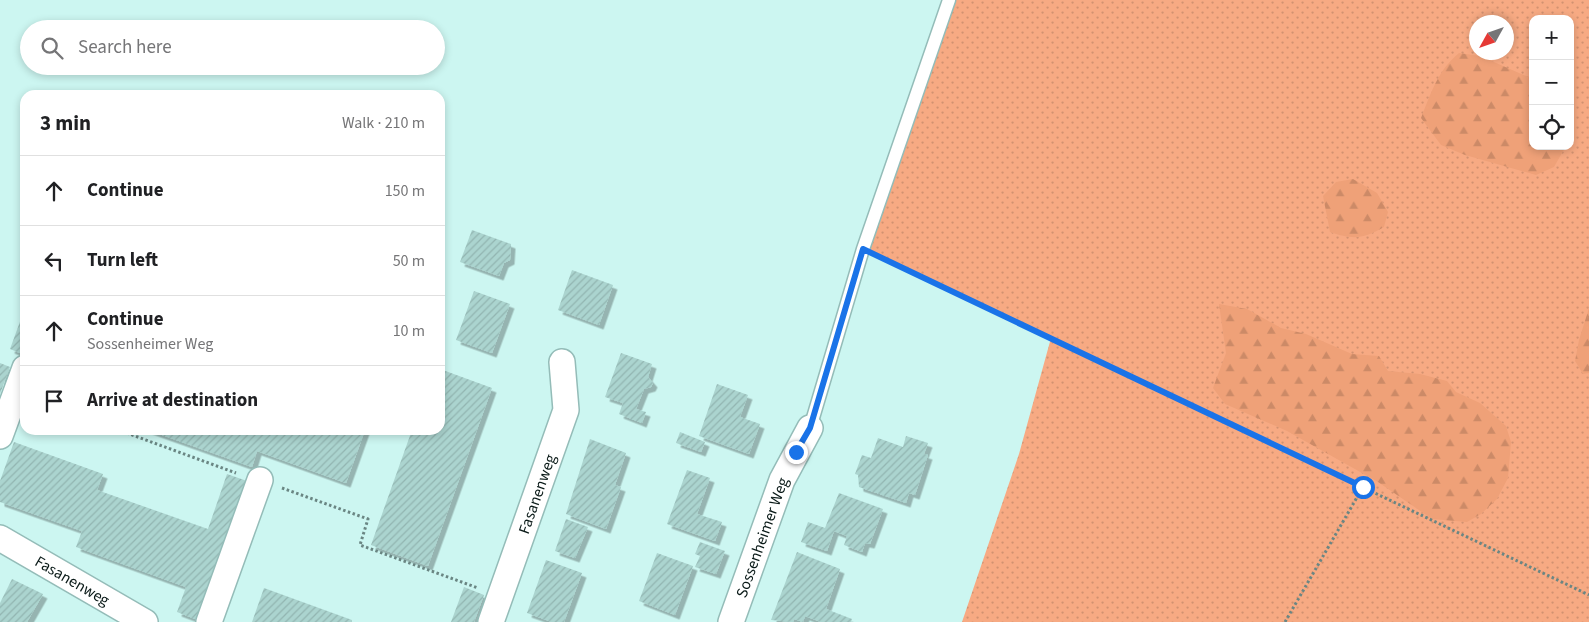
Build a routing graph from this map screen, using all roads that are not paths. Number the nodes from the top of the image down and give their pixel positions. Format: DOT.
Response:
graph roads {
  1 [pos="949,0"];
  2 [pos="562,362"];
  3 [pos="20,382"];
  4 [pos="810,428"];
  5 [pos="0,436"];
  6 [pos="260,480"];
  7 [pos="3,548"];
  8 [pos="144,622"];
  9 [pos="209,622"];
  10 [pos="491,622"];
  11 [pos="731,622"];
  1 -- 4 [label="lane"];
  2 -- 10 [label="street, Fasanenweg"];
  3 -- 5 [label="street"];
  4 -- 11 [label="street, Sossenheimer Weg"];
  6 -- 9 [label="street"];
  7 -- 8 [label="street, Fasanenweg"];
}
